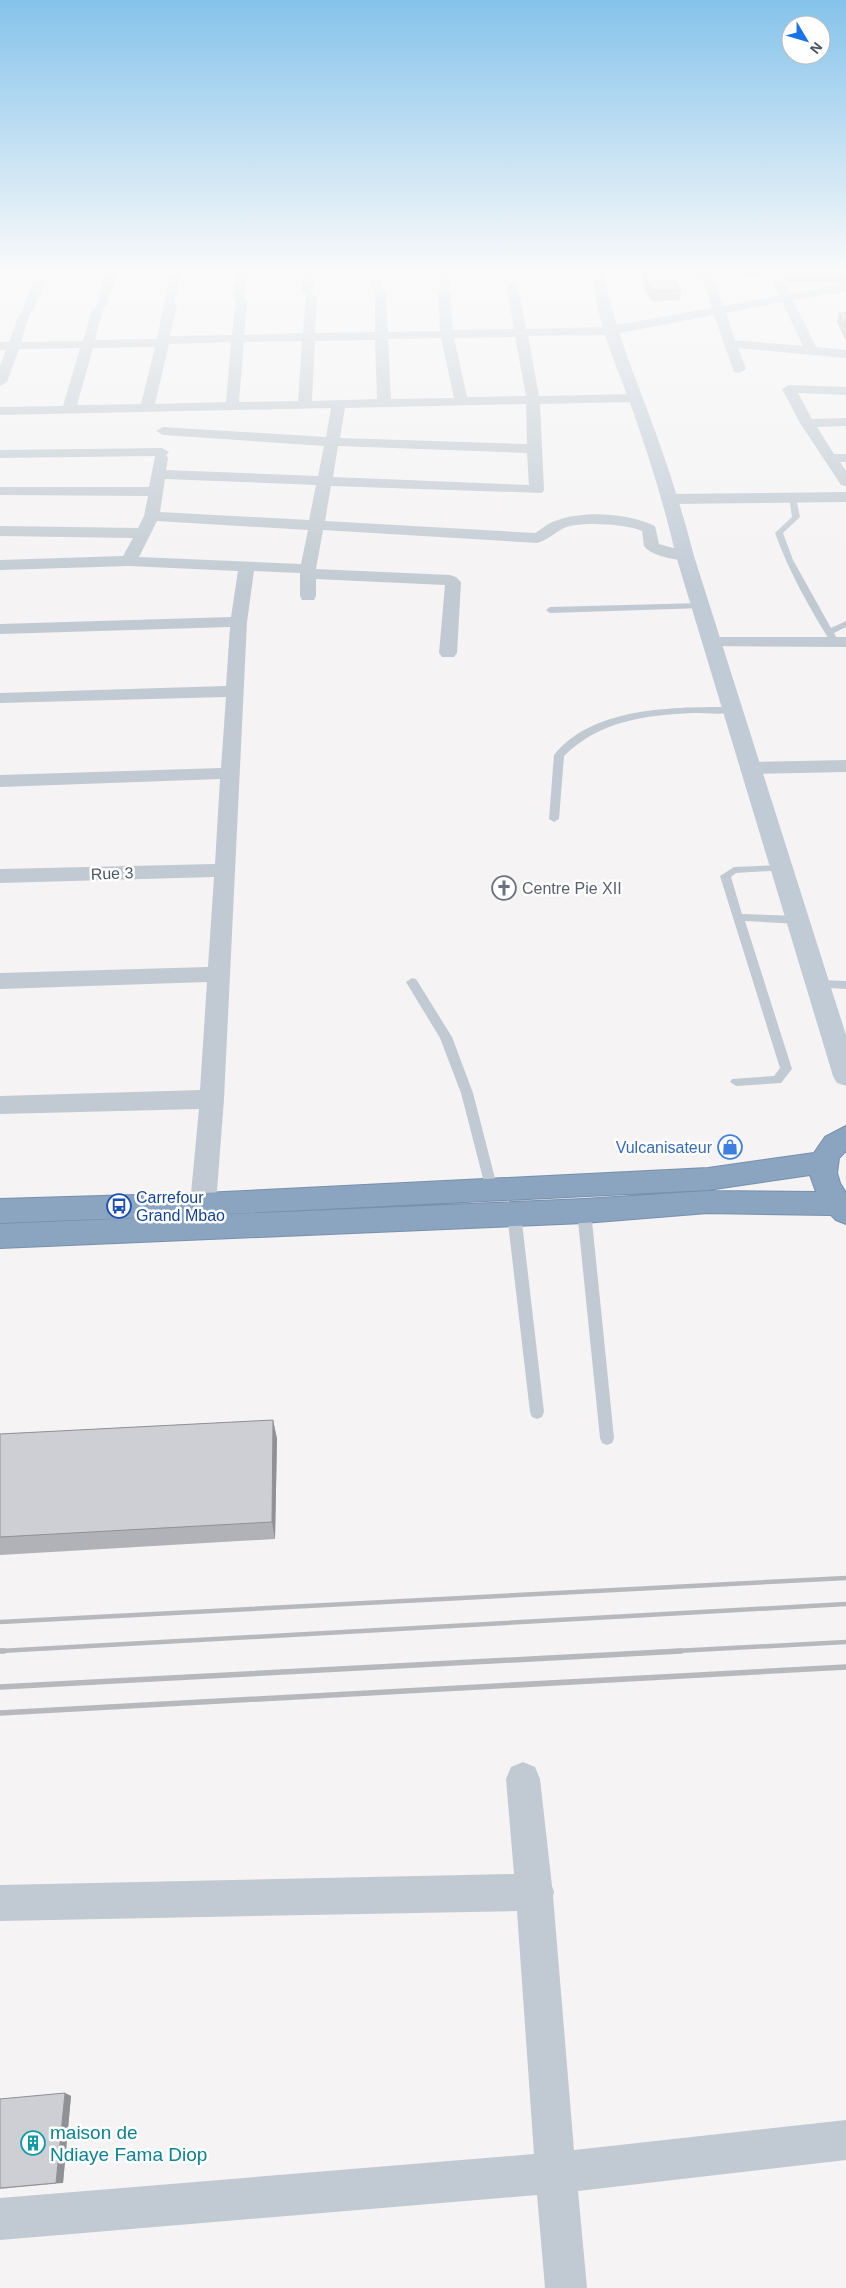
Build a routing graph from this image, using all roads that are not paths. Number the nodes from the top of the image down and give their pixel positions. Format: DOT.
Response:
graph roads {
  1 [pos="79,375"];
  2 [pos="158,375"];
  3 [pos="234,375"];
  4 [pos="307,375"];
  5 [pos="383,375"];
  6 [pos="455,375"];
  7 [pos="528,375"];
  8 [pos="626,375"];
  9 [pos="846,391"];
  10 [pos="635,398"];
  11 [pos="533,400"];
  12 [pos="461,401"];
  13 [pos="384,403"];
  14 [pos="305,404"];
  15 [pos="339,404"];
  16 [pos="232,406"];
  17 [pos="152,408"];
  18 [pos="69,409"];
  19 [pos="0,411"];
  20 [pos="846,422"];
  21 [pos="807,423"];
  22 [pos="163,431"];
  23 [pos="332,442"];
  24 [pos="534,449"];
  25 [pos="162,452"];
  26 [pos="0,454"];
  27 [pos="830,458"];
  28 [pos="846,458"];
  29 [pos="160,474"];
  30 [pos="324,482"];
  31 [pos="846,482"];
  32 [pos="0,491"];
  33 [pos="157,492"];
  34 [pos="846,497"];
  35 [pos="792,498"];
  36 [pos="671,499"];
  37 [pos="152,516"];
  38 [pos="316,525"];
  39 [pos="0,531"];
  40 [pos="144,532"];
  41 [pos="685,556"];
  42 [pos="129,561"];
  43 [pos="0,565"];
  44 [pos="247,566"];
  45 [pos="308,572"];
  46 [pos="308,596"];
  47 [pos="701,606"];
  48 [pos="550,610"];
  49 [pos="239,622"];
  50 [pos="846,624"];
  51 [pos="0,630"];
  52 [pos="837,639"];
  53 [pos="713,642"];
  54 [pos="448,653"];
  55 [pos="236,691"];
  56 [pos="0,698"];
  57 [pos="733,710"];
  58 [pos="846,766"];
  59 [pos="751,768"];
  60 [pos="230,773"];
  61 [pos="0,780"];
  62 [pos="554,819"];
  63 [pos="782,868"];
  64 [pos="224,870"];
  65 [pos="0,876"];
  66 [pos="738,917"];
  67 [pos="798,920"];
  68 [pos="218,974"];
  69 [pos="0,981"];
  70 [pos="412,982"];
  71 [pos="818,984"];
  72 [pos="846,985"];
  73 [pos="846,1076"];
  74 [pos="736,1082"];
  75 [pos="212,1098"];
  76 [pos="0,1105"];
  77 [pos="846,1137"];
  78 [pos="824,1162"];
  79 [pos="492,1190"];
  80 [pos="203,1204"];
  81 [pos="842,1208"];
  82 [pos="0,1211"];
  83 [pos="584,1211"];
  84 [pos="514,1214"];
  85 [pos="0,1236"];
  86 [pos="537,1412"];
  87 [pos="607,1438"];
  88 [pos="523,1779"];
  89 [pos="536,1892"];
  90 [pos="0,1903"];
  91 [pos="846,2140"];
  92 [pos="555,2173"];
  93 [pos="0,2219"];
  94 [pos="566,2288"];
  1 -- 18 [label="street"];
  2 -- 17 [label="street"];
  3 -- 16 [label="street"];
  4 -- 14 [label="street"];
  5 -- 13 [label="street"];
  6 -- 12 [label="street"];
  7 -- 11 [label="street"];
  8 -- 10 [label="street"];
  9 -- 21 [label="street"];
  10 -- 11 [label="street"];
  10 -- 36 [label="street"];
  11 -- 12 [label="street"];
  11 -- 24 [label="street"];
  12 -- 13 [label="street"];
  13 -- 15 [label="street"];
  14 -- 15 [label="street"];
  14 -- 16 [label="street"];
  15 -- 23 [label="street"];
  16 -- 17 [label="street"];
  17 -- 18 [label="street"];
  17 -- 22 [label="street"];
  18 -- 19 [label="street"];
  20 -- 21 [label="street"];
  21 -- 27 [label="street"];
  22 -- 23 [label="street"];
  22 -- 25 [label="street"];
  23 -- 24 [label="street"];
  23 -- 30 [label="street"];
  24 -- 30 [label="street"];
  25 -- 26 [label="street"];
  25 -- 29 [label="street"];
  27 -- 28 [label="street"];
  27 -- 31 [label="street"];
  29 -- 30 [label="street"];
  29 -- 33 [label="street"];
  30 -- 38 [label="street"];
  32 -- 33 [label="street"];
  33 -- 37 [label="street"];
  34 -- 35 [label="street"];
  35 -- 36 [label="street"];
  35 -- 52 [label="lane"];
  36 -- 41 [label="street"];
  37 -- 38 [label="street"];
  37 -- 40 [label="street"];
  38 -- 41 [label="street"];
  38 -- 45 [label="street"];
  39 -- 40 [label="street"];
  40 -- 42 [label="street"];
  41 -- 47 [label="street"];
  42 -- 43 [label="street"];
  42 -- 44 [label="street"];
  44 -- 45 [label="street"];
  44 -- 49 [label="street"];
  45 -- 46 [label="street"];
  45 -- 54 [label="street"];
  47 -- 48 [label="lane"];
  47 -- 53 [label="street"];
  49 -- 51 [label="street"];
  49 -- 55 [label="street"];
  50 -- 52 [label="lane"];
  52 -- 53 [label="street"];
  53 -- 57 [label="street"];
  55 -- 56 [label="street"];
  55 -- 60 [label="street"];
  57 -- 59 [label="street"];
  57 -- 62 [label="lane"];
  58 -- 59 [label="street"];
  59 -- 63 [label="street"];
  60 -- 61 [label="street"];
  60 -- 64 [label="street"];
  63 -- 66 [label="lane"];
  63 -- 67 [label="street"];
  64 -- 65 [label="street, Rue 3"];
  64 -- 68 [label="street"];
  66 -- 67 [label="lane"];
  66 -- 74 [label="lane"];
  67 -- 71 [label="street"];
  68 -- 69 [label="street"];
  68 -- 75 [label="street"];
  70 -- 79 [label="lane"];
  71 -- 72 [label="lane"];
  71 -- 73 [label="street"];
  75 -- 76 [label="street"];
  75 -- 80 [label="street"];
  77 -- 78 [label="highway"];
  78 -- 79 [label="highway"];
  78 -- 81 [label="highway"];
  79 -- 80 [label="highway"];
  80 -- 82 [label="highway"];
  81 -- 83 [label="highway"];
  83 -- 84 [label="highway"];
  83 -- 87 [label="lane"];
  84 -- 85 [label="highway"];
  84 -- 86 [label="lane"];
  88 -- 89 [label="street"];
  89 -- 90 [label="street"];
  89 -- 92 [label="street"];
  91 -- 92 [label="street"];
  92 -- 93 [label="street"];
  92 -- 94 [label="street"];
}
